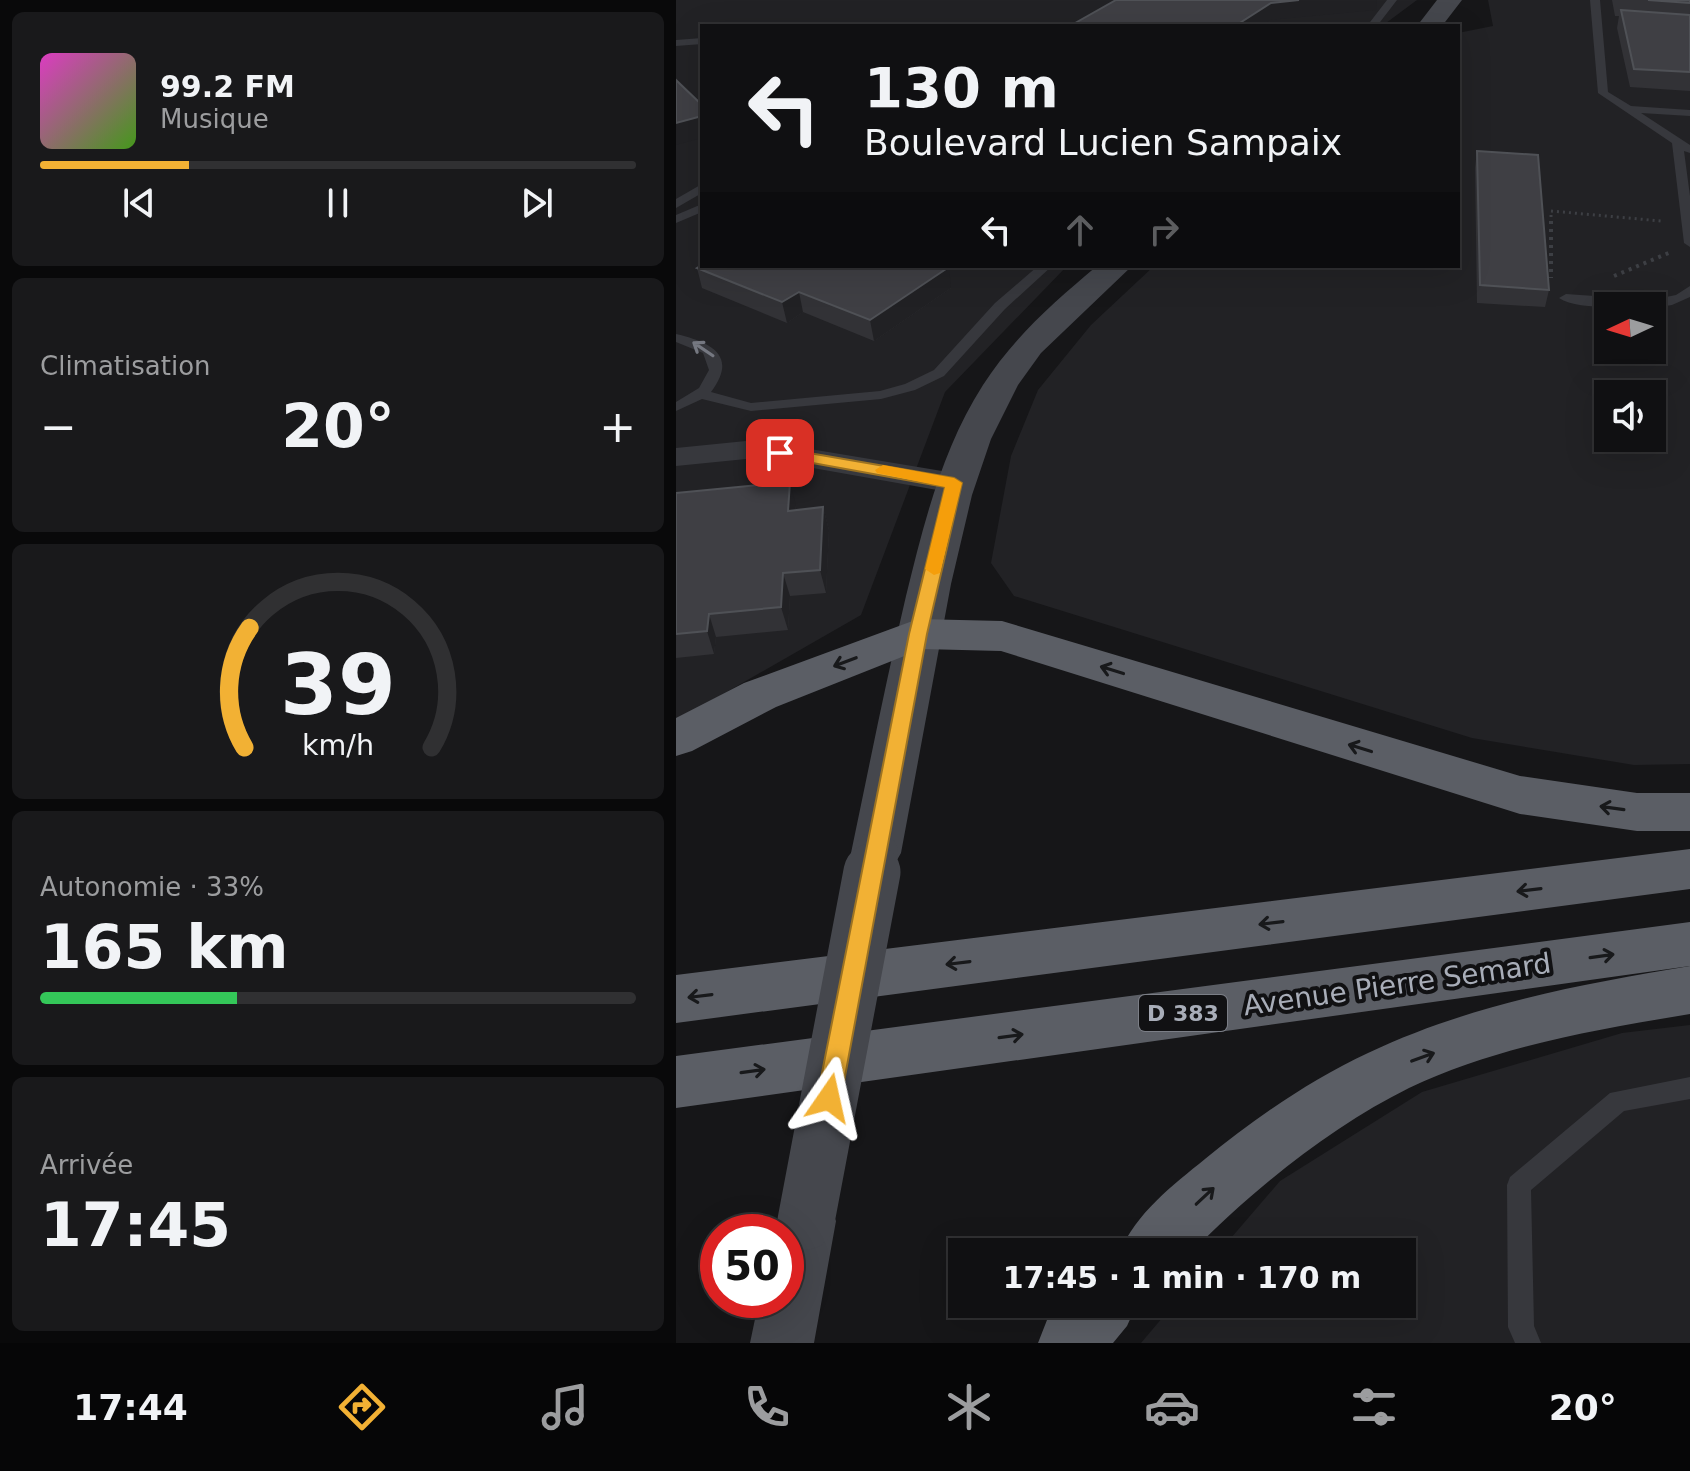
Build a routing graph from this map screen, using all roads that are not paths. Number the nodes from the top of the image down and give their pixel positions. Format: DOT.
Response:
graph roads {
  1 [pos="1392,0"];
  2 [pos="1450,0"];
  3 [pos="1595,0"];
  4 [pos="1597,21"];
  5 [pos="1612,22"];
  6 [pos="1374,24"];
  7 [pos="1431,24"];
  8 [pos="700,41"];
  9 [pos="676,43"];
  10 [pos="1630,108"];
  11 [pos="1690,113"];
  12 [pos="1677,141"];
  13 [pos="1690,150"];
  14 [pos="700,189"];
  15 [pos="676,204"];
  16 [pos="700,209"];
  17 [pos="676,219"];
  18 [pos="1689,224"];
  19 [pos="1690,243"];
  20 [pos="1044,268"];
  21 [pos="1114,268"];
  22 [pos="1690,290"];
  23 [pos="1566,298"];
  24 [pos="676,338"];
  25 [pos="701,394"];
  26 [pos="676,407"];
  27 [pos="676,457"];
  28 [pos="954,483"];
  29 [pos="918,634"];
  30 [pos="676,739"];
  31 [pos="1690,812"];
  32 [pos="1690,869"];
  33 [pos="1690,944"];
  34 [pos="1690,990"];
  35 [pos="676,999"];
  36 [pos="676,1082"];
  37 [pos="1690,1088"];
  38 [pos="1163,1238"];
  39 [pos="1092,1318"];
  40 [pos="782,1343"];
  41 [pos="1070,1343"];
  42 [pos="1528,1343"];
  1 -- 6 [label="lane"];
  2 -- 7 [label="main road"];
  3 -- 4 [label="lane"];
  4 -- 5 [label="lane"];
  4 -- 10 [label="lane"];
  8 -- 9 [label="lane"];
  10 -- 11 [label="lane"];
  10 -- 12 [label="lane"];
  12 -- 13 [label="lane"];
  12 -- 18 [label="lane"];
  14 -- 15 [label="lane"];
  16 -- 17 [label="lane"];
  18 -- 19 [label="lane"];
  20 -- 25 [label="lane"];
  21 -- 28 [label="main road"];
  22 -- 23 [label="lane"];
  25 -- 24 [label="lane, one-way"];
  25 -- 26 [label="lane"];
  27 -- 28 [label="street"];
  28 -- 29 [label="main road"];
  29 -- 30 [label="highway, one-way"];
  31 -- 29 [label="highway, one-way"];
  29 -- 40 [label="main road, bridge"];
  32 -- 35 [label="highway, one-way"];
  36 -- 33 [label="highway, Avenue Pierre Semard / D 383, one-way"];
  38 -- 34 [label="highway, one-way"];
  37 -- 42 [label="lane"];
  39 -- 41 [label="highway"];
}
